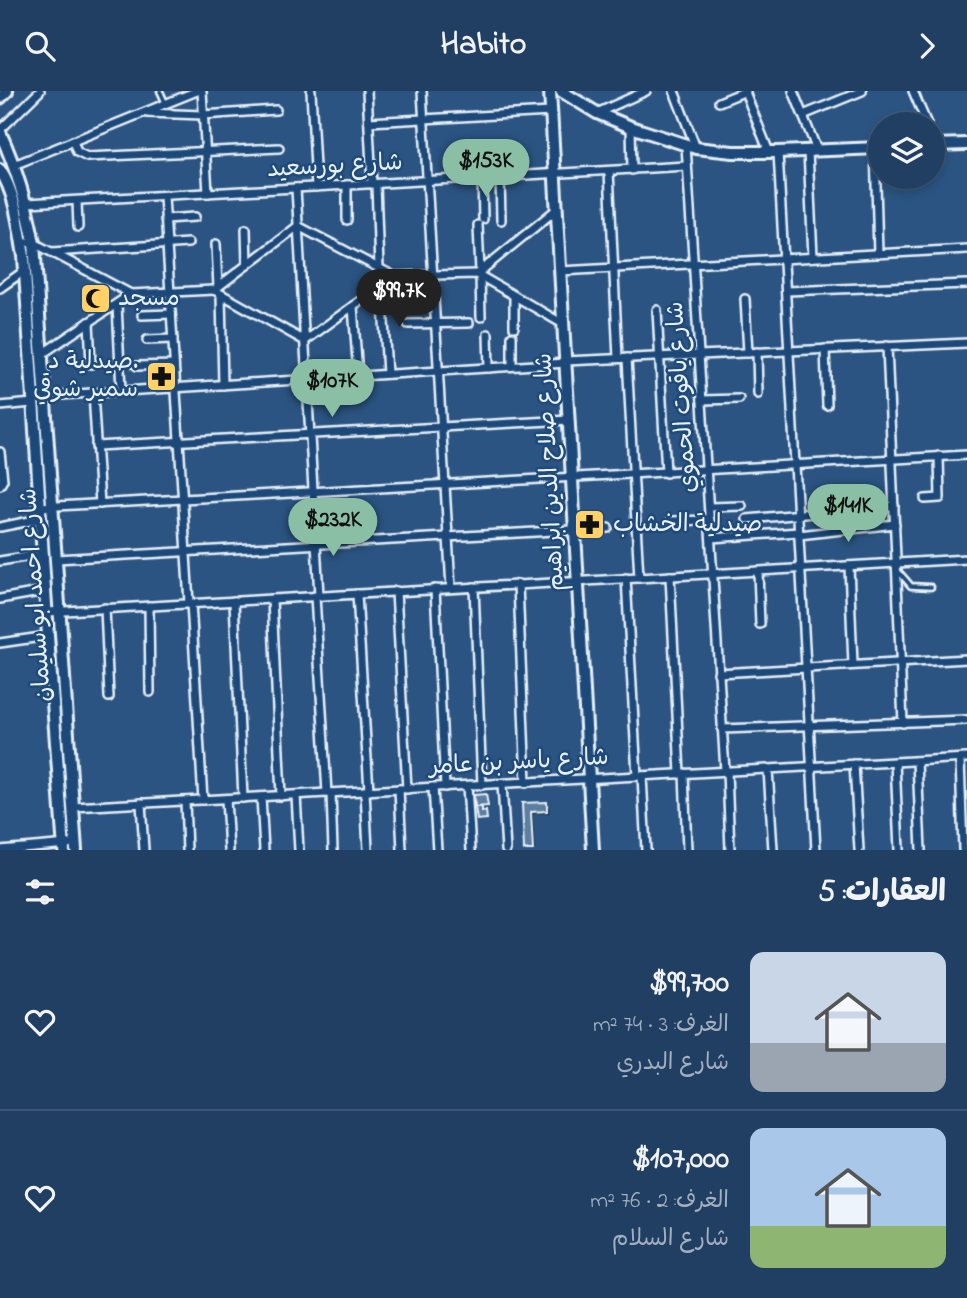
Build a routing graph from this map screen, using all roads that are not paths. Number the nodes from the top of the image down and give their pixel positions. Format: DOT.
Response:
graph roads {
  1 [pos="7,91"];
  2 [pos="40,91"];
  3 [pos="160,91"];
  4 [pos="199,91"];
  5 [pos="311,91"];
  6 [pos="367,91"];
  7 [pos="422,91"];
  8 [pos="550,91"];
  9 [pos="561,91"];
  10 [pos="646,91"];
  11 [pos="674,91"];
  12 [pos="745,91"];
  13 [pos="793,91"];
  14 [pos="862,91"];
  15 [pos="913,91"];
  16 [pos="0,98"];
  17 [pos="719,102"];
  18 [pos="166,104"];
  19 [pos="276,110"];
  20 [pos="551,112"];
  21 [pos="922,112"];
  22 [pos="144,113"];
  23 [pos="597,113"];
  24 [pos="203,115"];
  25 [pos="803,115"];
  26 [pos="424,119"];
  27 [pos="369,122"];
  28 [pos="631,127"];
  29 [pos="0,131"];
  30 [pos="73,141"];
  31 [pos="945,143"];
  32 [pos="967,144"];
  33 [pos="691,146"];
  34 [pos="279,148"];
  35 [pos="868,148"];
  36 [pos="813,150"];
  37 [pos="205,152"];
  38 [pos="774,152"];
  39 [pos="14,165"];
  40 [pos="687,166"];
  41 [pos="0,170"];
  42 [pos="632,170"];
  43 [pos="609,171"];
  44 [pos="555,174"];
  45 [pos="500,177"];
  46 [pos="482,178"];
  47 [pos="428,181"];
  48 [pos="374,184"];
  49 [pos="346,185"];
  50 [pos="316,187"];
  51 [pos="296,188"];
  52 [pos="877,189"];
  53 [pos="208,193"];
  54 [pos="164,196"];
  55 [pos="77,201"];
  56 [pos="27,203"];
  57 [pos="557,209"];
  58 [pos="195,218"];
  59 [pos="165,219"];
  60 [pos="348,220"];
  61 [pos="501,220"];
  62 [pos="298,226"];
  63 [pos="78,227"];
  64 [pos="246,229"];
  65 [pos="21,241"];
  66 [pos="34,243"];
  67 [pos="188,243"];
  68 [pos="216,244"];
  69 [pos="167,245"];
  70 [pos="967,249"];
  71 [pos="51,252"];
  72 [pos="878,254"];
  73 [pos="813,257"];
  74 [pos="784,259"];
  75 [pos="693,264"];
  76 [pos="247,265"];
  77 [pos="379,268"];
  78 [pos="614,268"];
  79 [pos="24,271"];
  80 [pos="560,271"];
  81 [pos="479,274"];
  82 [pos="433,275"];
  83 [pos="394,276"];
  84 [pos="967,284"];
  85 [pos="382,285"];
  86 [pos="0,288"];
  87 [pos="218,291"];
  88 [pos="786,291"];
  89 [pos="170,292"];
  90 [pos="131,295"];
  91 [pos="514,296"];
  92 [pos="745,299"];
  93 [pos="117,304"];
  94 [pos="353,306"];
  95 [pos="657,310"];
  96 [pos="171,314"];
  97 [pos="142,315"];
  98 [pos="481,317"];
  99 [pos="89,322"];
  100 [pos="436,323"];
  101 [pos="470,323"];
  102 [pos="408,324"];
  103 [pos="563,324"];
  104 [pos="514,327"];
  105 [pos="488,334"];
  106 [pos="512,336"];
  107 [pos="173,339"];
  108 [pos="147,340"];
  109 [pos="304,341"];
  110 [pos="967,343"];
  111 [pos="887,346"];
  112 [pos="825,349"];
  113 [pos="789,351"];
  114 [pos="752,352"];
  115 [pos="42,354"];
  116 [pos="699,355"];
  117 [pos="660,357"];
  118 [pos="627,358"];
  119 [pos="618,359"];
  120 [pos="565,362"];
  121 [pos="91,364"];
  122 [pos="174,365"];
  123 [pos="137,366"];
  124 [pos="512,366"];
  125 [pos="489,368"];
  126 [pos="438,371"];
  127 [pos="387,374"];
  128 [pos="358,376"];
  129 [pos="307,379"];
  130 [pos="223,385"];
  131 [pos="176,387"];
  132 [pos="121,391"];
  133 [pos="93,393"];
  134 [pos="758,394"];
  135 [pos="45,396"];
  136 [pos="739,399"];
  137 [pos="702,400"];
  138 [pos="33,403"];
  139 [pos="827,405"];
  140 [pos="0,406"];
  141 [pos="569,420"];
  142 [pos="441,427"];
  143 [pos="310,434"];
  144 [pos="179,442"];
  145 [pos="96,446"];
  146 [pos="0,452"];
  147 [pos="967,455"];
  148 [pos="939,456"];
  149 [pos="892,459"];
  150 [pos="795,465"];
  151 [pos="707,470"];
  152 [pos="666,473"];
  153 [pos="634,474"];
  154 [pos="572,478"];
  155 [pos="1,484"];
  156 [pos="445,485"];
  157 [pos="313,492"];
  158 [pos="182,499"];
  159 [pos="925,499"];
  160 [pos="100,504"];
  161 [pos="742,506"];
  162 [pos="894,506"];
  163 [pos="52,507"];
  164 [pos="709,507"];
  165 [pos="40,513"];
  166 [pos="798,515"];
  167 [pos="747,519"];
  168 [pos="710,520"];
  169 [pos="671,521"];
  170 [pos="895,524"];
  171 [pos="0,527"];
  172 [pos="608,528"];
  173 [pos="575,530"];
  174 [pos="799,533"];
  175 [pos="448,537"];
  176 [pos="711,538"];
  177 [pos="316,545"];
  178 [pos="186,552"];
  179 [pos="43,554"];
  180 [pos="56,559"];
  181 [pos="967,559"];
  182 [pos="0,561"];
  183 [pos="849,566"];
  184 [pos="896,566"];
  185 [pos="801,568"];
  186 [pos="758,571"];
  187 [pos="712,573"];
  188 [pos="670,576"];
  189 [pos="626,578"];
  190 [pos="639,578"];
  191 [pos="578,581"];
  192 [pos="518,585"];
  193 [pos="474,587"];
  194 [pos="931,587"];
  195 [pos="435,589"];
  196 [pos="451,589"];
  197 [pos="45,591"];
  198 [pos="396,591"];
  199 [pos="357,594"];
  200 [pos="317,596"];
  201 [pos="0,599"];
  202 [pos="272,599"];
  203 [pos="234,601"];
  204 [pos="190,603"];
  205 [pos="149,606"];
  206 [pos="106,608"];
  207 [pos="60,611"];
  208 [pos="47,612"];
  209 [pos="760,624"];
  210 [pos="48,636"];
  211 [pos="0,643"];
  212 [pos="967,659"];
  213 [pos="900,662"];
  214 [pos="853,665"];
  215 [pos="806,668"];
  216 [pos="718,673"];
  217 [pos="150,692"];
  218 [pos="109,697"];
  219 [pos="967,720"];
  220 [pos="903,723"];
  221 [pos="809,726"];
  222 [pos="722,730"];
  223 [pos="963,758"];
  224 [pos="917,761"];
  225 [pos="895,762"];
  226 [pos="854,764"];
  227 [pos="811,767"];
  228 [pos="768,769"];
  229 [pos="726,771"];
  230 [pos="682,773"];
  231 [pos="640,776"];
  232 [pos="589,779"];
  233 [pos="526,783"];
  234 [pos="502,784"];
  235 [pos="482,785"];
  236 [pos="72,786"];
  237 [pos="467,786"];
  238 [pos="59,787"];
  239 [pos="433,787"];
  240 [pos="445,787"];
  241 [pos="403,789"];
  242 [pos="367,791"];
  243 [pos="329,793"];
  244 [pos="296,795"];
  245 [pos="281,796"];
  246 [pos="261,797"];
  247 [pos="243,798"];
  248 [pos="226,799"];
  249 [pos="203,800"];
  250 [pos="185,801"];
  251 [pos="141,803"];
  252 [pos="73,807"];
  253 [pos="76,846"];
  254 [pos="63,847"];
  255 [pos="0,850"];
  256 [pos="144,850"];
  257 [pos="187,850"];
  258 [pos="229,850"];
  259 [pos="264,850"];
  260 [pos="299,850"];
  261 [pos="333,850"];
  262 [pos="368,850"];
  263 [pos="402,850"];
  264 [pos="437,850"];
  265 [pos="471,850"];
  266 [pos="506,850"];
  267 [pos="593,850"];
  268 [pos="646,850"];
  269 [pos="687,850"];
  270 [pos="730,850"];
  271 [pos="773,850"];
  272 [pos="816,850"];
  273 [pos="859,850"];
  274 [pos="898,850"];
  275 [pos="921,850"];
  276 [pos="963,850"];
  1 -- 16 [label="main road"];
  2 -- 29 [label="street"];
  3 -- 18 [label="lane"];
  4 -- 18 [label="street"];
  4 -- 24 [label="street"];
  5 -- 50 [label="street"];
  6 -- 27 [label="street"];
  7 -- 26 [label="street"];
  8 -- 20 [label="main road, شارع صلاح الدين ابراهيم"];
  9 -- 23 [label="main road"];
  10 -- 23 [label="street"];
  11 -- 33 [label="street, شارع ياقوت الحموي"];
  12 -- 17 [label="street"];
  12 -- 38 [label="street"];
  13 -- 25 [label="street"];
  14 -- 25 [label="street"];
  15 -- 21 [label="street"];
  18 -- 22 [label="street"];
  19 -- 24 [label="street"];
  20 -- 26 [label="street"];
  20 -- 44 [label="main road, شارع صلاح الدين ابراهيم"];
  22 -- 24 [label="street"];
  22 -- 30 [label="street"];
  23 -- 28 [label="main road"];
  24 -- 37 [label="street"];
  25 -- 36 [label="street"];
  26 -- 27 [label="street"];
  26 -- 47 [label="street"];
  27 -- 48 [label="street"];
  28 -- 33 [label="main road"];
  28 -- 42 [label="street"];
  29 -- 39 [label="main road, شارع احمد ابو سليمان"];
  30 -- 37 [label="street"];
  30 -- 39 [label="street"];
  31 -- 32 [label="main road"];
  33 -- 38 [label="main road"];
  33 -- 40 [label="street, شارع ياقوت الحموي"];
  34 -- 37 [label="street"];
  35 -- 36 [label="main road"];
  36 -- 38 [label="main road"];
  36 -- 73 [label="street"];
  37 -- 53 [label="street"];
  38 -- 74 [label="street"];
  39 -- 56 [label="main road, شارع احمد ابو سليمان"];
  40 -- 42 [label="street, شارع بورسعيد"];
  40 -- 75 [label="street, شارع ياقوت الحموي"];
  41 -- 65 [label="main road, شارع احمد ابو سليمان"];
  42 -- 43 [label="street, شارع بورسعيد"];
  43 -- 44 [label="street, شارع بورسعيد"];
  43 -- 78 [label="street"];
  44 -- 45 [label="street, شارع بورسعيد"];
  44 -- 57 [label="main road, شارع صلاح الدين ابراهيم"];
  45 -- 46 [label="street, شارع بورسعيد"];
  45 -- 61 [label="street"];
  46 -- 47 [label="street, شارع بورسعيد"];
  46 -- 81 [label="street"];
  47 -- 48 [label="street, شارع بورسعيد"];
  47 -- 82 [label="street"];
  48 -- 49 [label="street, شارع بورسعيد"];
  48 -- 77 [label="street"];
  49 -- 50 [label="street, شارع بورسعيد"];
  49 -- 60 [label="street"];
  50 -- 51 [label="street, شارع بورسعيد"];
  51 -- 53 [label="street, شارع بورسعيد"];
  51 -- 62 [label="street"];
  52 -- 72 [label="street"];
  53 -- 54 [label="street, شارع بورسعيد"];
  54 -- 55 [label="street, شارع بورسعيد"];
  54 -- 59 [label="street"];
  55 -- 56 [label="street, شارع بورسعيد"];
  55 -- 63 [label="street"];
  56 -- 66 [label="main road, شارع احمد ابو سليمان"];
  57 -- 80 [label="main road, شارع صلاح الدين ابراهيم"];
  57 -- 81 [label="street"];
  58 -- 59 [label="street"];
  59 -- 69 [label="street"];
  62 -- 76 [label="street"];
  62 -- 77 [label="street"];
  62 -- 109 [label="street"];
  64 -- 76 [label="street"];
  65 -- 66 [label="street"];
  65 -- 79 [label="main road, شارع احمد ابو سليمان"];
  66 -- 71 [label="street"];
  66 -- 115 [label="main road, شارع احمد ابو سليمان"];
  67 -- 69 [label="street"];
  68 -- 87 [label="street"];
  69 -- 71 [label="street"];
  69 -- 89 [label="street"];
  70 -- 72 [label="street"];
  71 -- 90 [label="street"];
  72 -- 73 [label="street"];
  73 -- 74 [label="street"];
  74 -- 75 [label="street"];
  74 -- 88 [label="street"];
  75 -- 78 [label="street"];
  75 -- 116 [label="street, شارع ياقوت الحموي"];
  76 -- 87 [label="street"];
  77 -- 83 [label="street"];
  78 -- 80 [label="street"];
  78 -- 119 [label="street"];
  79 -- 86 [label="street"];
  79 -- 138 [label="main road, شارع احمد ابو سليمان"];
  80 -- 103 [label="main road, شارع صلاح الدين ابراهيم"];
  81 -- 82 [label="street"];
  81 -- 91 [label="street"];
  81 -- 98 [label="street"];
  82 -- 83 [label="street"];
  82 -- 100 [label="street"];
  83 -- 85 [label="street"];
  84 -- 88 [label="street"];
  85 -- 94 [label="street"];
  85 -- 127 [label="street"];
  87 -- 89 [label="street"];
  87 -- 109 [label="street"];
  87 -- 130 [label="street"];
  88 -- 113 [label="street"];
  89 -- 90 [label="street"];
  89 -- 96 [label="street"];
  90 -- 93 [label="street"];
  91 -- 103 [label="street"];
  91 -- 104 [label="street"];
  92 -- 114 [label="street"];
  93 -- 99 [label="street"];
  93 -- 132 [label="street"];
  94 -- 109 [label="street"];
  94 -- 128 [label="street"];
  95 -- 117 [label="street"];
  96 -- 97 [label="street"];
  96 -- 107 [label="street"];
  99 -- 115 [label="street"];
  99 -- 121 [label="street"];
  100 -- 101 [label="street"];
  100 -- 102 [label="street"];
  100 -- 126 [label="street"];
  103 -- 120 [label="main road, شارع صلاح الدين ابراهيم"];
  105 -- 125 [label="street"];
  106 -- 124 [label="street"];
  107 -- 108 [label="street"];
  107 -- 122 [label="street"];
  109 -- 129 [label="street"];
  110 -- 111 [label="street"];
  111 -- 112 [label="street"];
  111 -- 149 [label="street"];
  112 -- 113 [label="street"];
  112 -- 139 [label="street"];
  113 -- 114 [label="street"];
  113 -- 150 [label="street"];
  114 -- 116 [label="street"];
  114 -- 134 [label="street"];
  115 -- 135 [label="main road, شارع احمد ابو سليمان"];
  116 -- 117 [label="street"];
  116 -- 137 [label="street, شارع ياقوت الحموي"];
  117 -- 118 [label="street"];
  117 -- 152 [label="street"];
  118 -- 119 [label="street"];
  118 -- 153 [label="street"];
  119 -- 120 [label="street"];
  120 -- 124 [label="street"];
  120 -- 141 [label="main road, شارع صلاح الدين ابراهيم"];
  122 -- 123 [label="street"];
  122 -- 131 [label="street"];
  124 -- 125 [label="street"];
  125 -- 126 [label="street"];
  126 -- 127 [label="street"];
  126 -- 142 [label="street"];
  127 -- 128 [label="street"];
  128 -- 129 [label="street"];
  129 -- 130 [label="street"];
  129 -- 143 [label="street"];
  130 -- 131 [label="street"];
  131 -- 132 [label="street"];
  131 -- 144 [label="street"];
  132 -- 133 [label="street"];
  133 -- 135 [label="street"];
  133 -- 145 [label="street"];
  135 -- 163 [label="main road, شارع احمد ابو سليمان"];
  136 -- 137 [label="street"];
  137 -- 151 [label="street, شارع ياقوت الحموي"];
  138 -- 140 [label="street"];
  138 -- 165 [label="main road, شارع احمد ابو سليمان"];
  141 -- 142 [label="street"];
  141 -- 154 [label="main road, شارع صلاح الدين ابراهيم"];
  142 -- 143 [label="street"];
  142 -- 156 [label="street"];
  143 -- 144 [label="street"];
  143 -- 157 [label="street"];
  144 -- 145 [label="street"];
  144 -- 158 [label="street"];
  145 -- 160 [label="street"];
  146 -- 155 [label="street"];
  147 -- 148 [label="street"];
  148 -- 149 [label="street"];
  148 -- 159 [label="street"];
  149 -- 150 [label="street"];
  149 -- 162 [label="street"];
  150 -- 151 [label="street"];
  150 -- 166 [label="street"];
  151 -- 152 [label="street"];
  151 -- 164 [label="street, شارع ياقوت الحموي"];
  152 -- 153 [label="street"];
  153 -- 154 [label="street"];
  153 -- 190 [label="street"];
  154 -- 156 [label="street"];
  154 -- 173 [label="main road, شارع صلاح الدين ابراهيم"];
  156 -- 157 [label="street"];
  156 -- 175 [label="street"];
  157 -- 158 [label="street"];
  157 -- 177 [label="street"];
  158 -- 160 [label="street"];
  158 -- 178 [label="street"];
  160 -- 163 [label="street"];
  161 -- 164 [label="street"];
  162 -- 166 [label="street"];
  162 -- 170 [label="street"];
  163 -- 165 [label="street"];
  163 -- 180 [label="main road, شارع احمد ابو سليمان"];
  164 -- 168 [label="street, شارع ياقوت الحموي"];
  165 -- 171 [label="street"];
  165 -- 179 [label="main road, شارع احمد ابو سليمان"];
  166 -- 167 [label="street"];
  166 -- 174 [label="street"];
  168 -- 169 [label="street"];
  168 -- 176 [label="street, شارع ياقوت الحموي"];
  170 -- 174 [label="street"];
  170 -- 184 [label="street"];
  172 -- 173 [label="street"];
  173 -- 175 [label="street"];
  173 -- 191 [label="main road, شارع صلاح الدين ابراهيم"];
  174 -- 176 [label="street"];
  174 -- 185 [label="street"];
  175 -- 177 [label="street"];
  175 -- 196 [label="street"];
  176 -- 187 [label="street, شارع ياقوت الحموي"];
  177 -- 178 [label="street"];
  177 -- 200 [label="street"];
  178 -- 180 [label="street"];
  178 -- 204 [label="street"];
  179 -- 182 [label="street"];
  179 -- 197 [label="main road, شارع احمد ابو سليمان"];
  180 -- 207 [label="main road, شارع احمد ابو سليمان"];
  181 -- 184 [label="street"];
  183 -- 184 [label="street"];
  183 -- 185 [label="street"];
  183 -- 214 [label="street"];
  184 -- 194 [label="lane"];
  184 -- 213 [label="street"];
  185 -- 186 [label="street"];
  185 -- 215 [label="street"];
  186 -- 187 [label="street"];
  186 -- 209 [label="street"];
  187 -- 188 [label="street"];
  187 -- 216 [label="street, شارع ياقوت الحموي"];
  188 -- 190 [label="street"];
  188 -- 230 [label="street"];
  189 -- 190 [label="street"];
  189 -- 191 [label="street"];
  189 -- 231 [label="street"];
  191 -- 192 [label="street"];
  191 -- 232 [label="main road, شارع صلاح الدين ابراهيم"];
  192 -- 193 [label="street"];
  192 -- 233 [label="street"];
  193 -- 196 [label="street"];
  193 -- 235 [label="street"];
  195 -- 196 [label="street"];
  195 -- 198 [label="street"];
  195 -- 240 [label="street"];
  197 -- 201 [label="street"];
  197 -- 208 [label="main road, شارع احمد ابو سليمان"];
  198 -- 199 [label="street"];
  198 -- 241 [label="street"];
  199 -- 200 [label="street"];
  199 -- 242 [label="street"];
  200 -- 202 [label="street"];
  200 -- 243 [label="street"];
  202 -- 203 [label="street"];
  202 -- 245 [label="street"];
  203 -- 204 [label="street"];
  203 -- 247 [label="street"];
  204 -- 205 [label="street"];
  204 -- 249 [label="street"];
  205 -- 206 [label="street"];
  205 -- 217 [label="street"];
  206 -- 207 [label="street"];
  206 -- 218 [label="street"];
  207 -- 208 [label="street"];
  207 -- 236 [label="main road, شارع احمد ابو سليمان"];
  208 -- 210 [label="main road, شارع احمد ابو سليمان"];
  210 -- 211 [label="street"];
  210 -- 238 [label="main road, شارع احمد ابو سليمان"];
  212 -- 213 [label="street"];
  213 -- 214 [label="street"];
  213 -- 220 [label="street"];
  214 -- 215 [label="street"];
  215 -- 216 [label="street"];
  215 -- 221 [label="street"];
  216 -- 222 [label="street, شارع ياقوت الحموي"];
  219 -- 220 [label="street"];
  220 -- 221 [label="street"];
  221 -- 222 [label="street"];
  221 -- 227 [label="street"];
  222 -- 229 [label="street, شارع ياقوت الحموي"];
  223 -- 224 [label="street, شارع ياسر بن عامر"];
  223 -- 276 [label="street"];
  224 -- 225 [label="street, شارع ياسر بن عامر"];
  224 -- 275 [label="street"];
  225 -- 226 [label="street, شارع ياسر بن عامر"];
  225 -- 274 [label="street"];
  226 -- 227 [label="street, شارع ياسر بن عامر"];
  226 -- 273 [label="street"];
  227 -- 228 [label="street, شارع ياسر بن عامر"];
  227 -- 272 [label="street"];
  228 -- 229 [label="street, شارع ياسر بن عامر"];
  228 -- 271 [label="street"];
  229 -- 230 [label="street, شارع ياسر بن عامر"];
  229 -- 270 [label="street, شارع ياقوت الحموي"];
  230 -- 231 [label="street, شارع ياسر بن عامر"];
  230 -- 269 [label="street"];
  231 -- 232 [label="street, شارع ياسر بن عامر"];
  231 -- 268 [label="street"];
  232 -- 233 [label="street, شارع ياسر بن عامر"];
  232 -- 267 [label="main road, شارع صلاح الدين ابراهيم"];
  233 -- 234 [label="street, شارع ياسر بن عامر"];
  234 -- 235 [label="street, شارع ياسر بن عامر"];
  234 -- 266 [label="street"];
  235 -- 237 [label="street, شارع ياسر بن عامر"];
  236 -- 238 [label="main road"];
  236 -- 252 [label="main road, شارع احمد ابو سليمان"];
  237 -- 240 [label="street, شارع ياسر بن عامر"];
  237 -- 265 [label="street"];
  238 -- 254 [label="main road, شارع احمد ابو سليمان"];
  239 -- 240 [label="street, شارع ياسر بن عامر"];
  239 -- 241 [label="street, شارع ياسر بن عامر"];
  239 -- 264 [label="street"];
  241 -- 242 [label="street, شارع ياسر بن عامر"];
  241 -- 263 [label="street"];
  242 -- 243 [label="street, شارع ياسر بن عامر"];
  242 -- 262 [label="street"];
  243 -- 244 [label="street, شارع ياسر بن عامر"];
  243 -- 261 [label="street"];
  244 -- 245 [label="street, شارع ياسر بن عامر"];
  244 -- 260 [label="street"];
  245 -- 246 [label="street, شارع ياسر بن عامر"];
  246 -- 247 [label="street, شارع ياسر بن عامر"];
  246 -- 259 [label="street"];
  247 -- 248 [label="street, شارع ياسر بن عامر"];
  248 -- 249 [label="street, شارع ياسر بن عامر"];
  248 -- 258 [label="street"];
  249 -- 250 [label="street, شارع ياسر بن عامر"];
  250 -- 251 [label="street, شارع ياسر بن عامر"];
  250 -- 257 [label="street"];
  251 -- 252 [label="street, شارع ياسر بن عامر"];
  251 -- 256 [label="street"];
  252 -- 253 [label="main road, شارع احمد ابو سليمان"];
  253 -- 254 [label="street"];
  254 -- 255 [label="street"];
}
